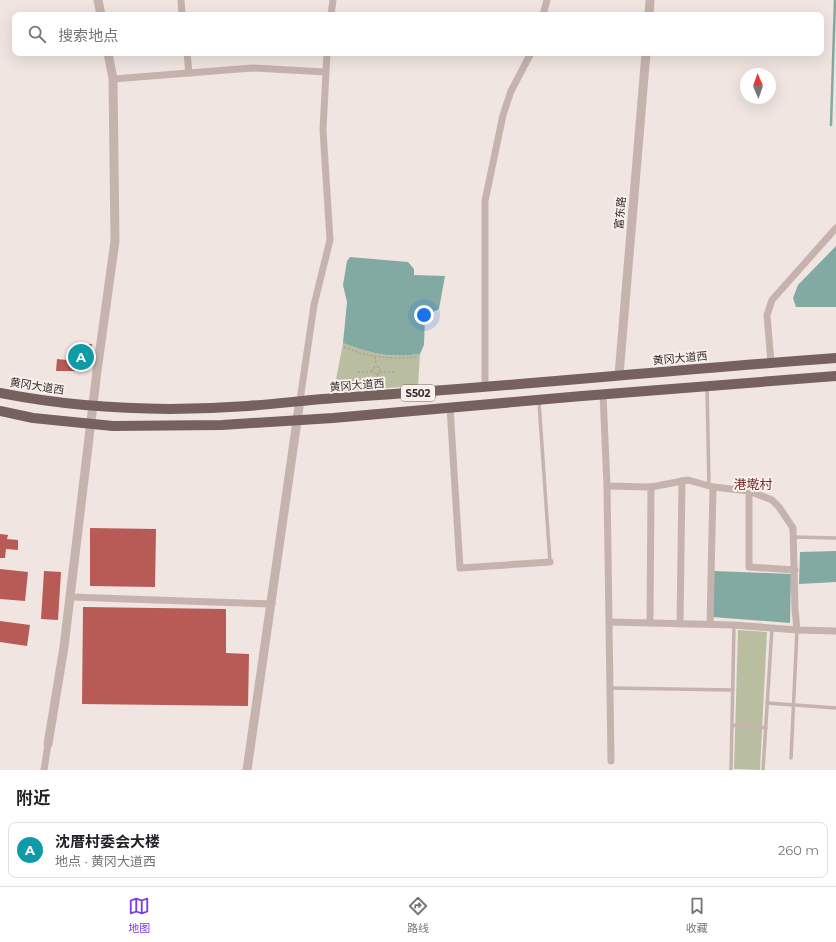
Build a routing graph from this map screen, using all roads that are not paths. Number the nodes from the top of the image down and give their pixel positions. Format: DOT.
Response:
graph roads {
  1 [pos="98,0"];
  2 [pos="181,0"];
  3 [pos="333,0"];
  4 [pos="547,0"];
  5 [pos="650,0"];
  6 [pos="100,12"];
  7 [pos="182,12"];
  8 [pos="331,12"];
  9 [pos="544,12"];
  10 [pos="649,12"];
  11 [pos="109,56"];
  12 [pos="187,56"];
  13 [pos="327,56"];
  14 [pos="529,56"];
  15 [pos="646,56"];
  16 [pos="325,72"];
  17 [pos="189,73"];
  18 [pos="113,79"];
  19 [pos="836,228"];
  20 [pos="836,358"];
  21 [pos="771,363"];
  22 [pos="619,375"];
  23 [pos="836,376"];
  24 [pos="707,386"];
  25 [pos="485,388"];
  26 [pos="0,392"];
  27 [pos="603,394"];
  28 [pos="300,400"];
  29 [pos="538,400"];
  30 [pos="94,406"];
  31 [pos="450,408"];
  32 [pos="0,411"];
  33 [pos="297,420"];
  34 [pos="92,424"];
  35 [pos="682,481"];
  36 [pos="607,486"];
  37 [pos="711,486"];
  38 [pos="651,487"];
  39 [pos="749,491"];
  40 [pos="794,536"];
  41 [pos="836,538"];
  42 [pos="550,562"];
  43 [pos="795,570"];
  44 [pos="71,597"];
  45 [pos="272,604"];
  46 [pos="610,622"];
  47 [pos="650,623"];
  48 [pos="680,624"];
  49 [pos="710,624"];
  50 [pos="734,625"];
  51 [pos="772,627"];
  52 [pos="797,630"];
  53 [pos="836,631"];
  54 [pos="610,688"];
  55 [pos="733,690"];
  56 [pos="767,703"];
  57 [pos="836,708"];
  58 [pos="732,725"];
  59 [pos="766,728"];
  60 [pos="48,744"];
  61 [pos="791,758"];
  62 [pos="611,761"];
  63 [pos="44,770"];
  64 [pos="247,770"];
  65 [pos="731,770"];
  66 [pos="763,770"];
  1 -- 6 [label="street"];
  2 -- 7 [label="street"];
  3 -- 8 [label="street"];
  4 -- 9 [label="street"];
  5 -- 10 [label="street"];
  11 -- 18 [label="street"];
  12 -- 17 [label="street"];
  13 -- 16 [label="street"];
  14 -- 25 [label="street"];
  15 -- 22 [label="street, 富东路"];
  16 -- 17 [label="street"];
  16 -- 28 [label="street"];
  17 -- 18 [label="street"];
  18 -- 30 [label="street"];
  19 -- 21 [label="street"];
  20 -- 21 [label="main road, 黄冈大道西 / S502"];
  21 -- 22 [label="main road, 黄冈大道西 / S502"];
  22 -- 25 [label="main road, 黄冈大道西 / S502"];
  23 -- 24 [label="main road, S502"];
  24 -- 27 [label="main road, S502"];
  24 -- 37 [label="lane"];
  25 -- 28 [label="main road, 黄冈大道西 / S502"];
  26 -- 30 [label="main road, 黄冈大道西 / S502"];
  27 -- 29 [label="main road, S502"];
  27 -- 36 [label="street"];
  28 -- 30 [label="main road, 黄冈大道西 / S502"];
  28 -- 33 [label="street"];
  29 -- 31 [label="main road, S502"];
  29 -- 42 [label="lane"];
  30 -- 34 [label="street"];
  31 -- 33 [label="main road, S502"];
  31 -- 42 [label="street"];
  32 -- 34 [label="main road, S502"];
  33 -- 34 [label="main road, S502"];
  33 -- 45 [label="street"];
  34 -- 44 [label="street"];
  35 -- 37 [label="street"];
  35 -- 38 [label="street"];
  35 -- 48 [label="street"];
  36 -- 38 [label="street"];
  36 -- 46 [label="street"];
  37 -- 39 [label="street"];
  37 -- 49 [label="street"];
  38 -- 47 [label="street"];
  39 -- 40 [label="street"];
  39 -- 43 [label="street"];
  40 -- 41 [label="lane"];
  40 -- 43 [label="street"];
  43 -- 52 [label="street"];
  44 -- 45 [label="street"];
  44 -- 60 [label="street"];
  45 -- 64 [label="street"];
  46 -- 47 [label="street"];
  46 -- 54 [label="street"];
  47 -- 48 [label="street"];
  48 -- 49 [label="street"];
  49 -- 50 [label="street"];
  50 -- 51 [label="street"];
  50 -- 55 [label="lane"];
  51 -- 52 [label="street"];
  51 -- 56 [label="lane"];
  52 -- 53 [label="street"];
  52 -- 61 [label="lane"];
  54 -- 55 [label="lane"];
  54 -- 62 [label="street"];
  55 -- 58 [label="lane"];
  56 -- 57 [label="lane"];
  56 -- 59 [label="lane"];
  58 -- 59 [label="lane"];
  58 -- 65 [label="lane"];
  59 -- 66 [label="lane"];
  60 -- 63 [label="street"];
}
